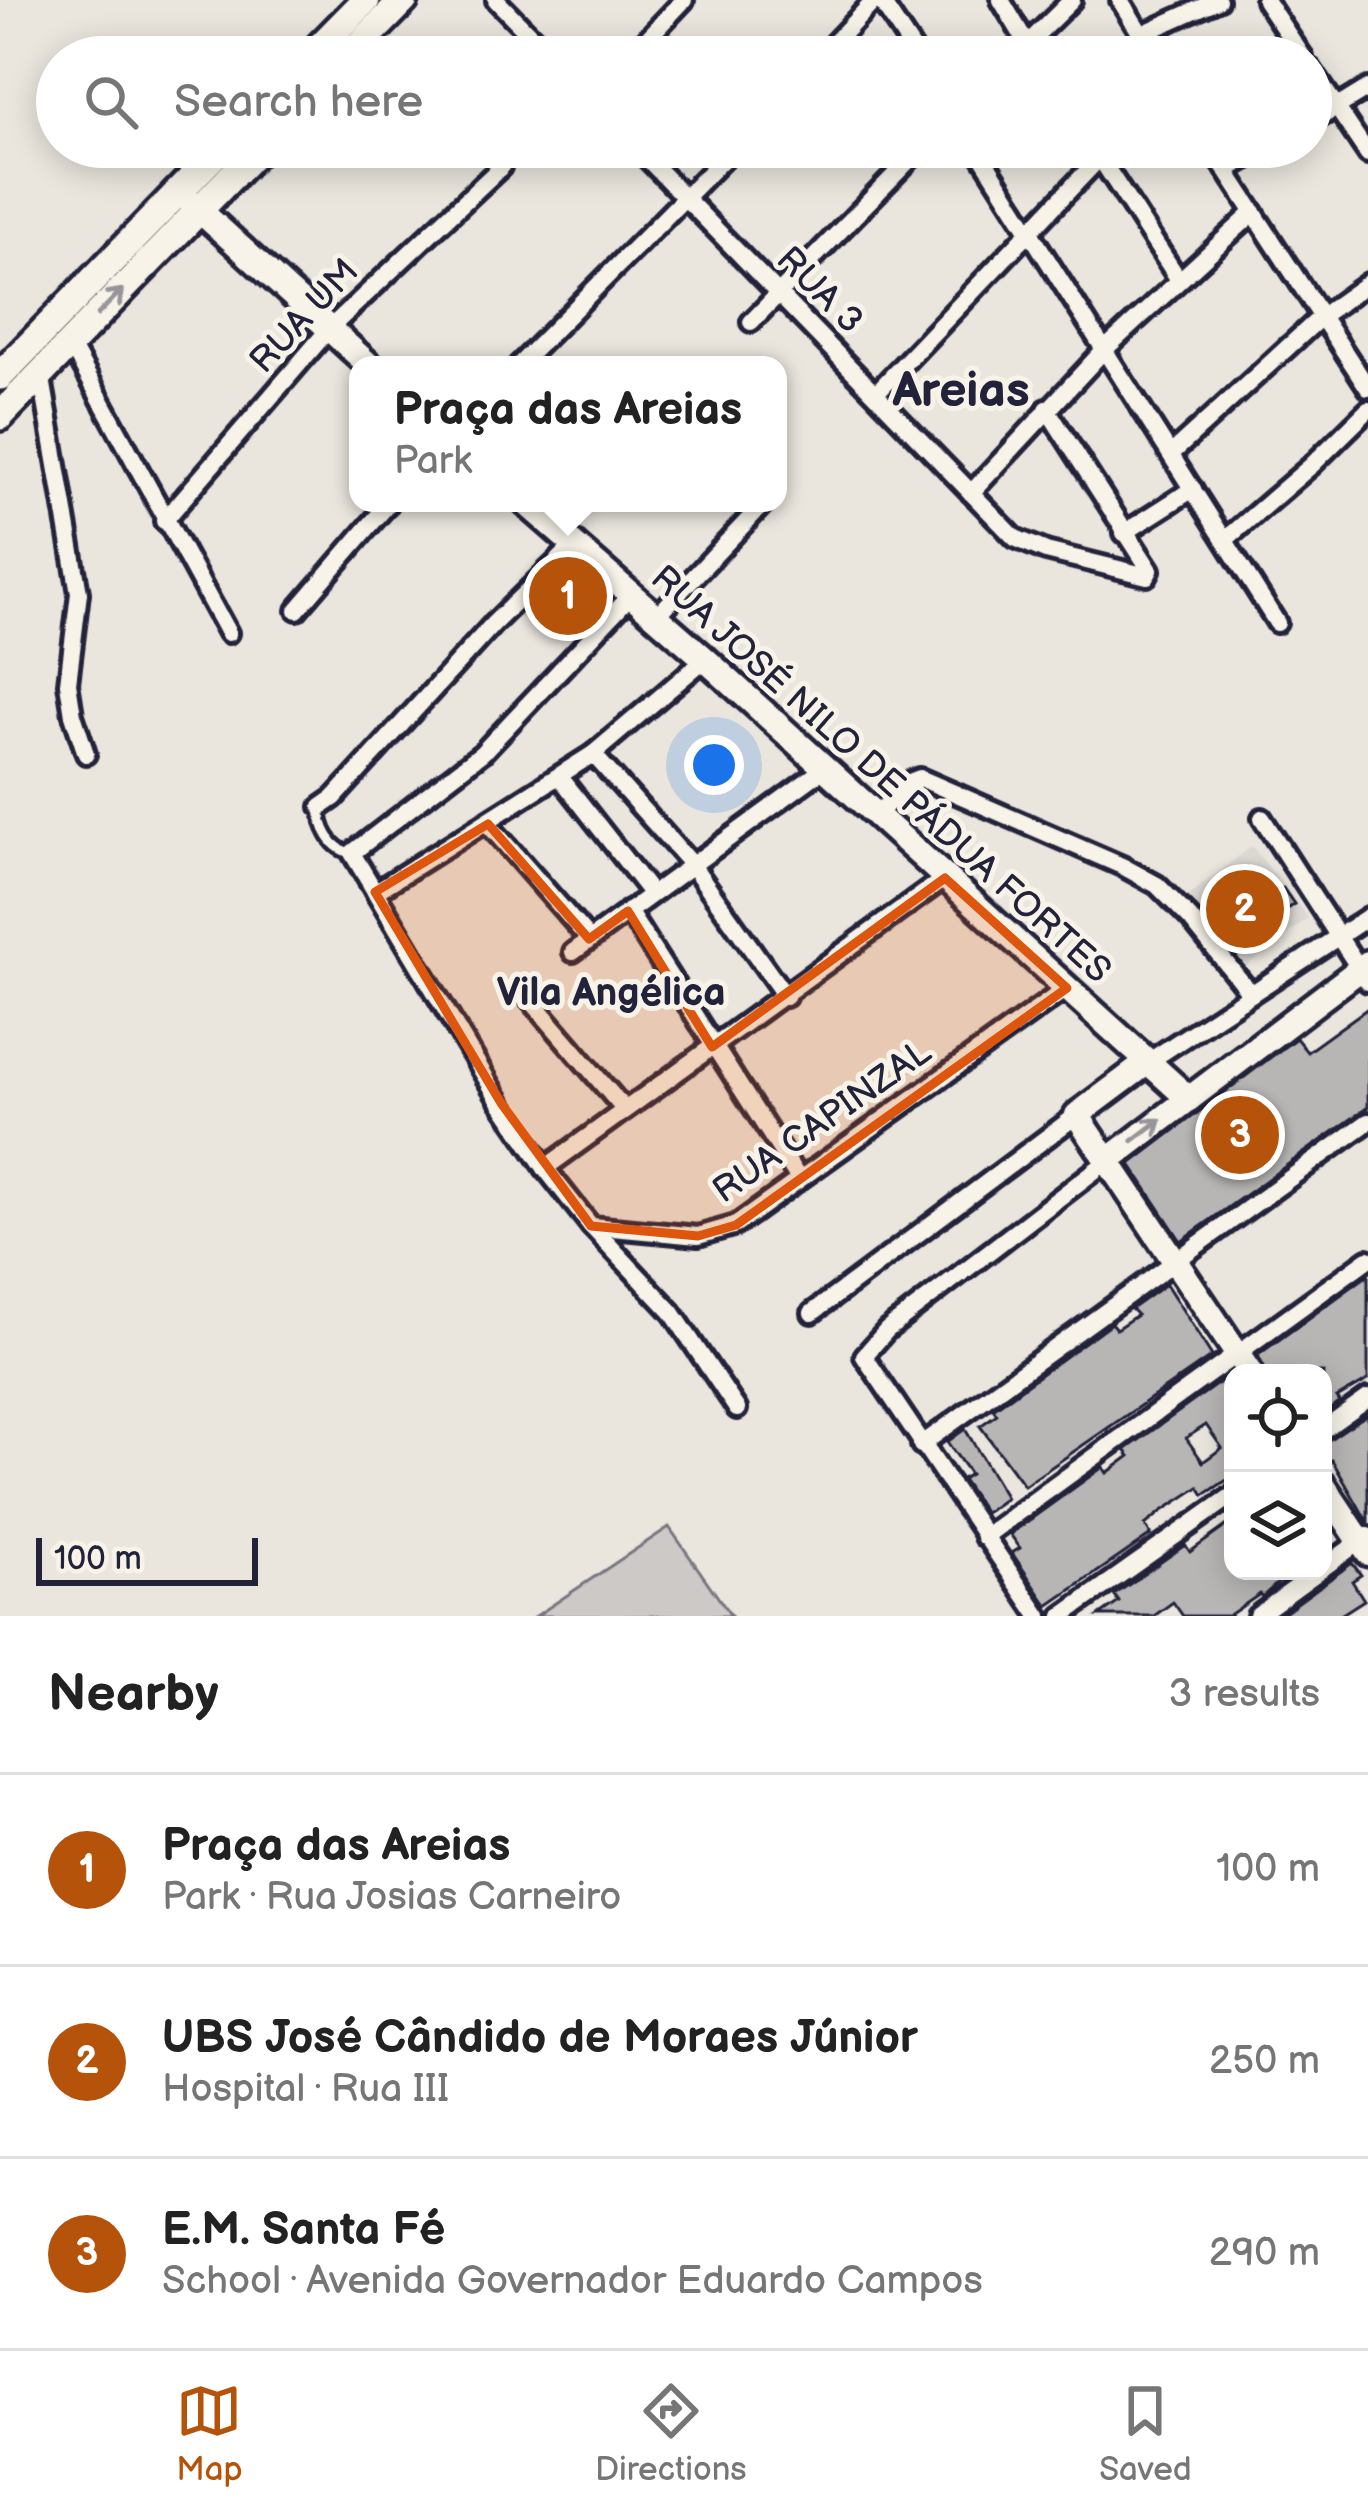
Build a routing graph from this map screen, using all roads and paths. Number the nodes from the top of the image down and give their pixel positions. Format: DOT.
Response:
graph roads {
  1 [pos="366,0"];
  2 [pos="404,0"];
  3 [pos="496,0"];
  4 [pos="684,0"];
  5 [pos="877,0"];
  6 [pos="1001,0"];
  7 [pos="1072,0"];
  8 [pos="1120,0"];
  9 [pos="1218,0"];
  10 [pos="1265,0"];
  11 [pos="1142,34"];
  12 [pos="331,36"];
  13 [pos="369,36"];
  14 [pos="531,36"];
  15 [pos="650,36"];
  16 [pos="842,36"];
  17 [pos="903,36"];
  18 [pos="1017,36"];
  19 [pos="1040,36"];
  20 [pos="1289,36"];
  21 [pos="1368,88"];
  22 [pos="1332,101"];
  23 [pos="1337,109"];
  24 [pos="1332,112"];
  25 [pos="1368,154"];
  26 [pos="209,168"];
  27 [pos="232,168"];
  28 [pos="501,168"];
  29 [pos="655,168"];
  30 [pos="715,168"];
  31 [pos="901,168"];
  32 [pos="989,168"];
  33 [pos="1085,168"];
  34 [pos="1112,168"];
  35 [pos="1230,168"];
  36 [pos="1226,170"];
  37 [pos="189,200"];
  38 [pos="684,200"];
  39 [pos="1254,212"];
  40 [pos="1028,232"];
  41 [pos="1179,280"];
  42 [pos="1368,283"];
  43 [pos="779,292"];
  44 [pos="1323,314"];
  45 [pos="751,322"];
  46 [pos="329,329"];
  47 [pos="70,343"];
  48 [pos="1104,350"];
  49 [pos="359,356"];
  50 [pos="527,356"];
  51 [pos="41,373"];
  52 [pos="0,376"];
  53 [pos="1368,388"];
  54 [pos="877,392"];
  55 [pos="1047,410"];
  56 [pos="1368,410"];
  57 [pos="0,416"];
  58 [pos="1171,454"];
  59 [pos="1193,489"];
  60 [pos="970,493"];
  61 [pos="381,512"];
  62 [pos="536,512"];
  63 [pos="574,512"];
  64 [pos="755,512"];
  65 [pos="164,520"];
  66 [pos="1124,533"];
  67 [pos="564,536"];
  68 [pos="1225,540"];
  69 [pos="632,595"];
  70 [pos="297,610"];
  71 [pos="656,617"];
  72 [pos="1277,623"];
  73 [pos="228,633"];
  74 [pos="705,659"];
  75 [pos="86,754"];
  76 [pos="593,754"];
  77 [pos="825,768"];
  78 [pos="560,777"];
  79 [pos="321,807"];
  80 [pos="876,817"];
  81 [pos="1262,818"];
  82 [pos="488,824"];
  83 [pos="352,854"];
  84 [pos="692,865"];
  85 [pos="945,878"];
  86 [pos="375,892"];
  87 [pos="651,893"];
  88 [pos="628,911"];
  89 [pos="1368,917"];
  90 [pos="589,939"];
  91 [pos="1337,939"];
  92 [pos="573,952"];
  93 [pos="1365,971"];
  94 [pos="1067,988"];
  95 [pos="1251,994"];
  96 [pos="785,997"];
  97 [pos="529,998"];
  98 [pos="712,1048"];
  99 [pos="1148,1062"];
  100 [pos="1189,1099"];
  101 [pos="625,1109"];
  102 [pos="1077,1115"];
  103 [pos="1368,1122"];
  104 [pos="1106,1162"];
  105 [pos="545,1168"];
  106 [pos="799,1179"];
  107 [pos="591,1226"];
  108 [pos="1368,1259"];
  109 [pos="1174,1260"];
  110 [pos="812,1313"];
  111 [pos="1243,1362"];
  112 [pos="1368,1398"];
  113 [pos="736,1409"];
  114 [pos="1332,1424"];
  115 [pos="921,1445"];
  116 [pos="1332,1497"];
  117 [pos="1224,1501"];
  118 [pos="984,1537"];
  119 [pos="1365,1543"];
  120 [pos="1332,1563"];
  121 [pos="1307,1580"];
  122 [pos="1039,1616"];
  123 [pos="1062,1616"];
  124 [pos="1257,1616"];
  1 -- 12 [label="main road"];
  2 -- 13 [label="main road"];
  3 -- 14 [label="street"];
  4 -- 15 [label="street"];
  5 -- 16 [label="street"];
  5 -- 17 [label="street"];
  6 -- 18 [label="street"];
  7 -- 19 [label="street"];
  8 -- 11 [label="street"];
  9 -- 11 [label="street"];
  10 -- 20 [label="street"];
  21 -- 23 [label="street"];
  22 -- 23 [label="street"];
  23 -- 24 [label="street"];
  23 -- 25 [label="street"];
  26 -- 37 [label="main road"];
  27 -- 37 [label="main road"];
  28 -- 46 [label="street, RUA UM"];
  29 -- 38 [label="street, RUA 3"];
  30 -- 38 [label="street"];
  31 -- 43 [label="street"];
  32 -- 40 [label="street"];
  33 -- 40 [label="street"];
  34 -- 41 [label="street"];
  35 -- 36 [label="street"];
  36 -- 39 [label="street"];
  37 -- 46 [label="street"];
  47 -- 37 [label="main road, one-way"];
  37 -- 52 [label="main road"];
  38 -- 43 [label="street, RUA 3"];
  38 -- 50 [label="street"];
  39 -- 41 [label="street"];
  39 -- 44 [label="street"];
  40 -- 48 [label="street"];
  40 -- 54 [label="street"];
  41 -- 48 [label="street"];
  42 -- 44 [label="street"];
  43 -- 45 [label="street"];
  43 -- 54 [label="street, RUA 3"];
  44 -- 53 [label="street"];
  44 -- 58 [label="street"];
  46 -- 49 [label="street"];
  46 -- 65 [label="street, RUA UM"];
  47 -- 51 [label="main road"];
  47 -- 65 [label="street"];
  48 -- 55 [label="street"];
  48 -- 58 [label="street"];
  51 -- 57 [label="main road"];
  51 -- 75 [label="street"];
  54 -- 60 [label="street, RUA 3"];
  55 -- 60 [label="street"];
  55 -- 66 [label="street"];
  56 -- 68 [label="street"];
  58 -- 59 [label="street"];
  59 -- 66 [label="street"];
  59 -- 68 [label="street"];
  60 -- 66 [label="street, RUA 3"];
  61 -- 70 [label="street"];
  62 -- 67 [label="street, RUA JOSÉ NILO DE PÁDUA FORTES"];
  63 -- 67 [label="street"];
  64 -- 71 [label="street"];
  65 -- 73 [label="street"];
  67 -- 69 [label="street, RUA JOSÉ NILO DE PÁDUA FORTES"];
  67 -- 79 [label="street"];
  68 -- 72 [label="street"];
  69 -- 71 [label="street, RUA JOSÉ NILO DE PÁDUA FORTES"];
  69 -- 83 [label="street"];
  71 -- 74 [label="street, RUA JOSÉ NILO DE PÁDUA FORTES"];
  74 -- 76 [label="street"];
  74 -- 77 [label="street, RUA JOSÉ NILO DE PÁDUA FORTES"];
  76 -- 78 [label="street"];
  76 -- 84 [label="street"];
  77 -- 80 [label="street, RUA JOSÉ NILO DE PÁDUA FORTES"];
  77 -- 84 [label="street"];
  78 -- 82 [label="street"];
  78 -- 87 [label="street"];
  79 -- 83 [label="lane"];
  80 -- 85 [label="street, RUA JOSÉ NILO DE PÁDUA FORTES"];
  80 -- 95 [label="street"];
  81 -- 91 [label="street"];
  82 -- 86 [label="street"];
  82 -- 90 [label="street"];
  83 -- 86 [label="street"];
  84 -- 87 [label="street"];
  84 -- 96 [label="street"];
  85 -- 94 [label="street, RUA JOSÉ NILO DE PÁDUA FORTES"];
  85 -- 96 [label="street"];
  86 -- 105 [label="street"];
  87 -- 88 [label="street"];
  88 -- 90 [label="street"];
  88 -- 98 [label="street"];
  89 -- 91 [label="street"];
  90 -- 92 [label="street"];
  91 -- 93 [label="street"];
  91 -- 95 [label="street"];
  93 -- 100 [label="street"];
  94 -- 99 [label="street, RUA JOSÉ NILO DE PÁDUA FORTES"];
  94 -- 106 [label="street, RUA CAPINZAL"];
  95 -- 99 [label="street"];
  96 -- 98 [label="street"];
  97 -- 101 [label="street"];
  98 -- 101 [label="street"];
  98 -- 106 [label="street"];
  99 -- 100 [label="street, RUA JOSÉ NILO DE PÁDUA FORTES"];
  99 -- 102 [label="street"];
  104 -- 100 [label="street, one-way"];
  101 -- 105 [label="street"];
  102 -- 104 [label="street"];
  102 -- 110 [label="street"];
  103 -- 109 [label="street"];
  104 -- 109 [label="street"];
  104 -- 115 [label="street"];
  105 -- 107 [label="street"];
  106 -- 107 [label="street, RUA CAPINZAL"];
  107 -- 113 [label="street"];
  108 -- 111 [label="street"];
  109 -- 111 [label="street"];
  109 -- 115 [label="street"];
  111 -- 118 [label="street"];
  112 -- 114 [label="street"];
  115 -- 118 [label="street"];
  116 -- 119 [label="street"];
  117 -- 123 [label="street"];
  118 -- 122 [label="street"];
  119 -- 120 [label="street"];
  121 -- 124 [label="street"];
}
